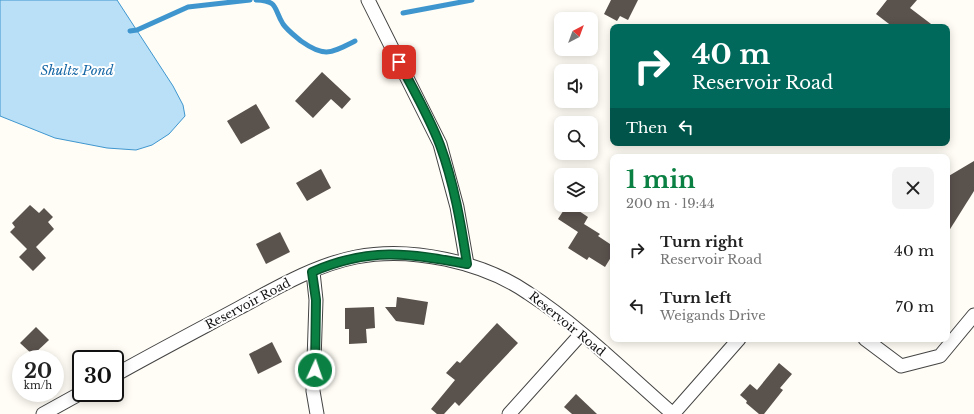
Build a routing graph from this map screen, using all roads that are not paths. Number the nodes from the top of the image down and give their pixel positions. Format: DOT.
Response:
graph roads {
  1 [pos="368,0"];
  2 [pos="467,264"];
  3 [pos="312,272"];
  4 [pos="974,315"];
  5 [pos="581,334"];
  6 [pos="736,342"];
  7 [pos="870,342"];
  8 [pos="124,369"];
  9 [pos="72,398"];
  10 [pos="43,414"];
  11 [pos="317,414"];
  12 [pos="509,414"];
  13 [pos="673,414"];
  1 -- 2 [label="street"];
  2 -- 3 [label="street, Reservoir Road"];
  2 -- 5 [label="street, Reservoir Road"];
  3 -- 8 [label="street, Reservoir Road"];
  3 -- 11 [label="street"];
  4 -- 7 [label="street"];
  5 -- 12 [label="street"];
  5 -- 13 [label="street, Reservoir Road"];
  6 -- 13 [label="street"];
  9 -- 10 [label="street"];
}
